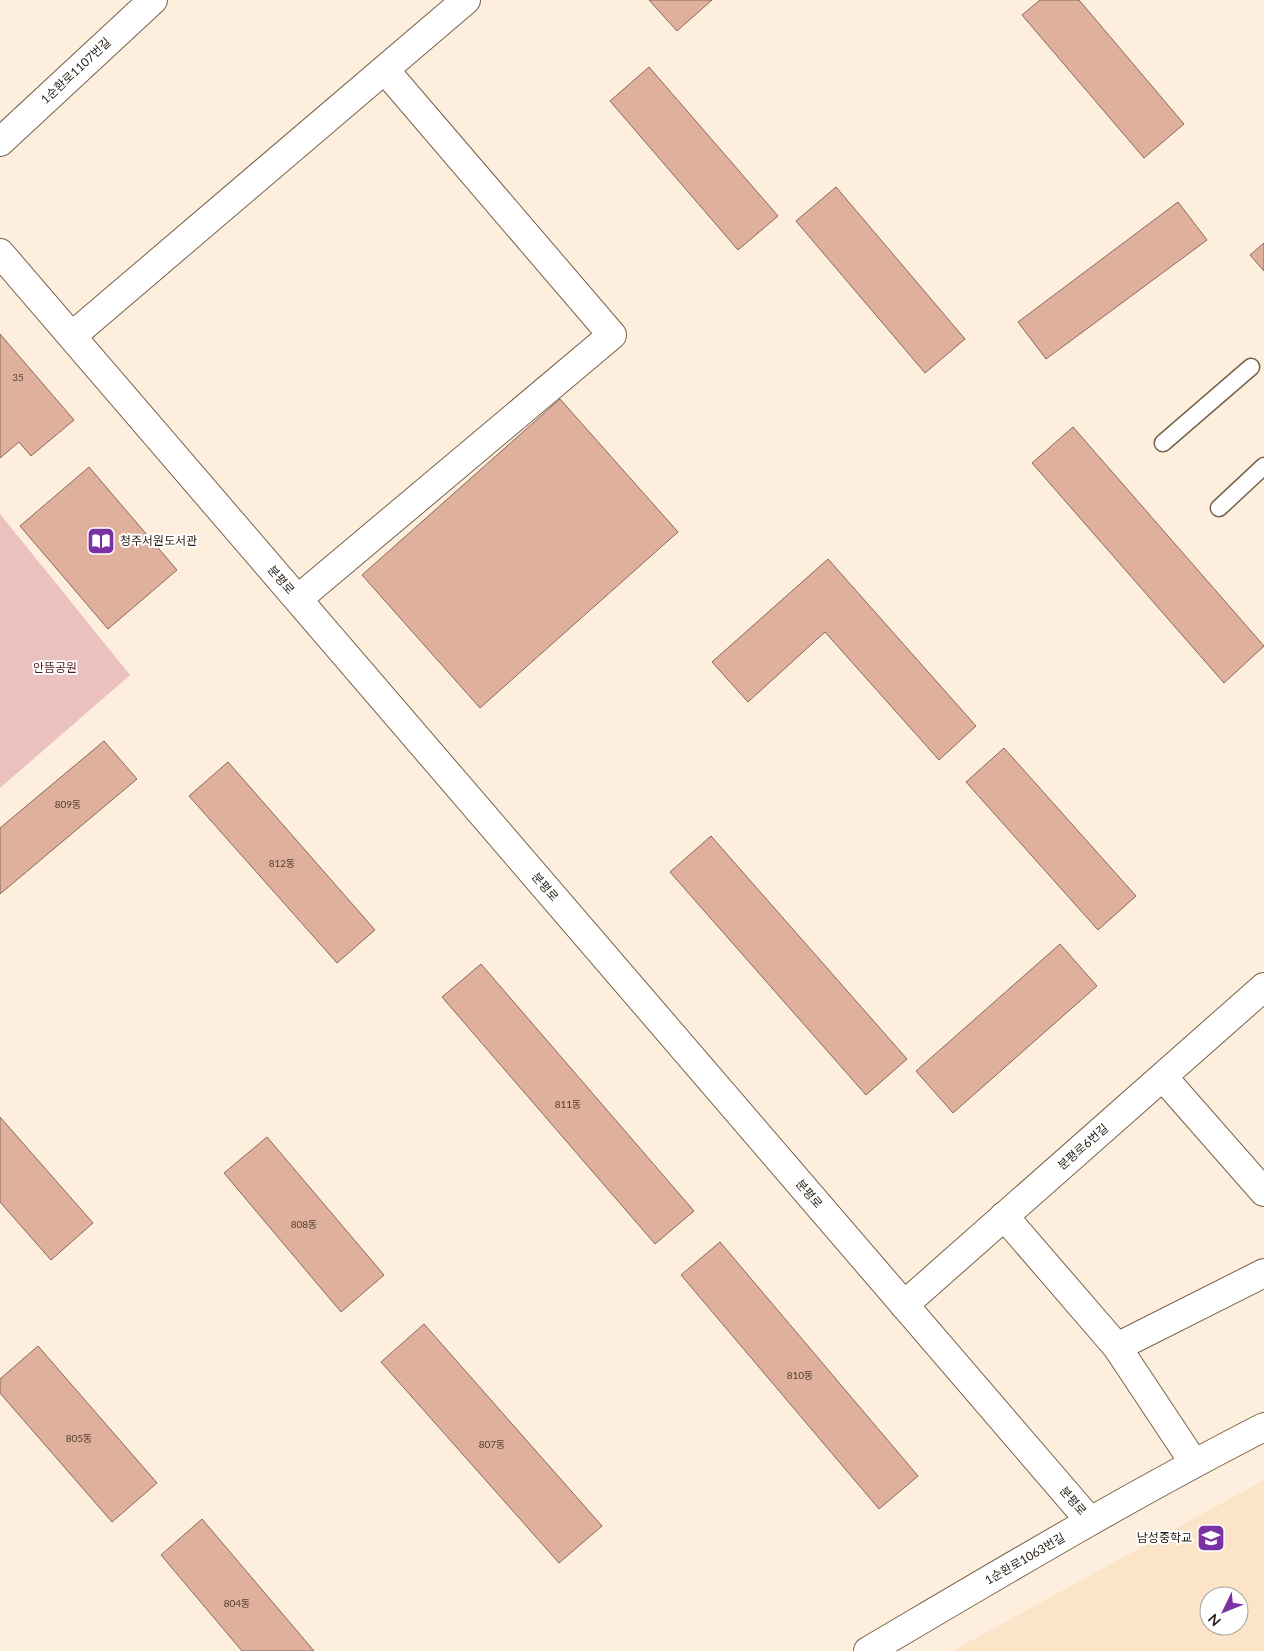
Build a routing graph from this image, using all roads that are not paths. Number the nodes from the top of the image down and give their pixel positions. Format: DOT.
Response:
graph roads {
  1 [pos="153,0"];
  2 [pos="466,0"];
  3 [pos="385,70"];
  4 [pos="0,142"];
  5 [pos="0,252"];
  6 [pos="72,336"];
  7 [pos="1251,367"];
  8 [pos="1163,443"];
  9 [pos="1264,466"];
  10 [pos="1219,508"];
  11 [pos="298,599"];
  12 [pos="1264,987"];
  13 [pos="1163,1077"];
  14 [pos="1264,1192"];
  15 [pos="1004,1216"];
  16 [pos="1264,1273"];
  17 [pos="904,1305"];
  18 [pos="1117,1347"];
  19 [pos="1264,1427"];
  20 [pos="1194,1463"];
  21 [pos="1090,1521"];
  22 [pos="868,1651"];
  1 -- 4 [label="street, 1순환로1107번길"];
  2 -- 3 [label="street"];
  3 -- 6 [label="street"];
  3 -- 11 [label="street"];
  5 -- 6 [label="street, 분평로"];
  6 -- 11 [label="street, 분평로"];
  7 -- 8 [label="lane"];
  9 -- 10 [label="lane"];
  11 -- 17 [label="street, 분평로"];
  12 -- 13 [label="street, 분평로6번길"];
  13 -- 14 [label="street"];
  13 -- 15 [label="street, 분평로6번길"];
  15 -- 17 [label="street, 분평로6번길"];
  15 -- 18 [label="street"];
  16 -- 18 [label="street"];
  17 -- 21 [label="street, 분평로"];
  18 -- 20 [label="street"];
  19 -- 20 [label="street, 1순환로1063번길"];
  20 -- 21 [label="street, 1순환로1063번길"];
  21 -- 22 [label="street, 1순환로1063번길"];
}
